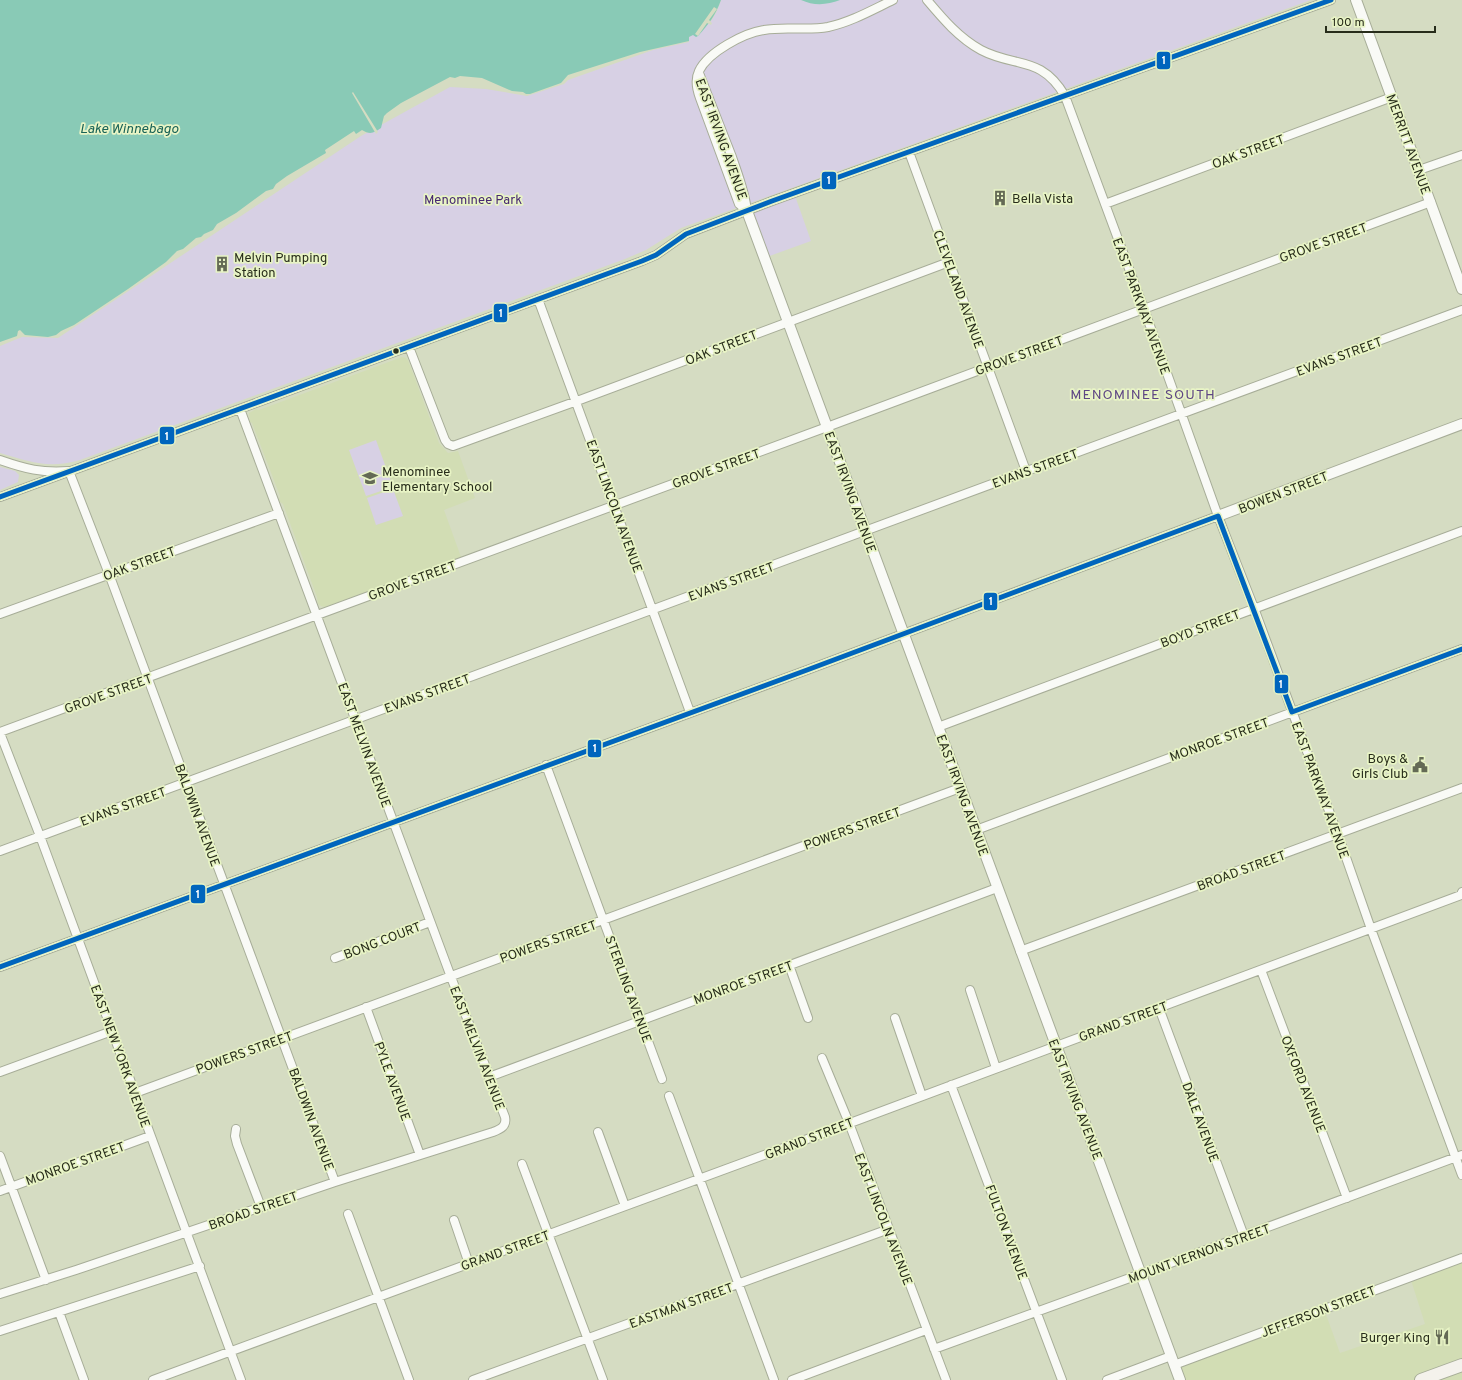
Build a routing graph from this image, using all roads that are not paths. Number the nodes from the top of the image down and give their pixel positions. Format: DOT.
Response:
graph roads {
  1 [pos="893,0"];
  2 [pos="927,0"];
  3 [pos="1331,0"];
  4 [pos="1356,0"];
  5 [pos="1065,96"];
  6 [pos="1392,97"];
  7 [pos="909,152"];
  8 [pos="1462,154"];
  9 [pos="1419,170"];
  10 [pos="1431,202"];
  11 [pos="1105,204"];
  12 [pos="747,211"];
  13 [pos="949,262"];
  14 [pos="1462,289"];
  15 [pos="538,299"];
  16 [pos="1144,309"];
  17 [pos="1462,310"];
  18 [pos="788,322"];
  19 [pos="409,347"];
  20 [pos="988,367"];
  21 [pos="577,401"];
  22 [pos="240,409"];
  23 [pos="1181,414"];
  24 [pos="1462,424"];
  25 [pos="827,428"];
  26 [pos="0,460"];
  27 [pos="69,471"];
  28 [pos="1026,471"];
  29 [pos="0,497"];
  30 [pos="615,505"];
  31 [pos="279,512"];
  32 [pos="1218,516"];
  33 [pos="865,531"];
  34 [pos="1462,531"];
  35 [pos="109,574"];
  36 [pos="1254,608"];
  37 [pos="652,610"];
  38 [pos="0,614"];
  39 [pos="317,615"];
  40 [pos="904,634"];
  41 [pos="1462,649"];
  42 [pos="148,679"];
  43 [pos="690,712"];
  44 [pos="1292,712"];
  45 [pos="355,719"];
  46 [pos="938,727"];
  47 [pos="0,732"];
  48 [pos="546,765"];
  49 [pos="186,782"];
  50 [pos="960,788"];
  51 [pos="1462,788"];
  52 [pos="393,822"];
  53 [pos="976,830"];
  54 [pos="1338,834"];
  55 [pos="40,836"];
  56 [pos="0,851"];
  57 [pos="224,884"];
  58 [pos="997,888"];
  59 [pos="1462,895"];
  60 [pos="603,920"];
  61 [pos="430,922"];
  62 [pos="1371,929"];
  63 [pos="77,938"];
  64 [pos="1020,951"];
  65 [pos="334,958"];
  66 [pos="789,965"];
  67 [pos="0,967"];
  68 [pos="1261,970"];
  69 [pos="451,977"];
  70 [pos="970,990"];
  71 [pos="366,1007"];
  72 [pos="1159,1008"];
  73 [pos="808,1018"];
  74 [pos="895,1018"];
  75 [pos="641,1020"];
  76 [pos="112,1031"];
  77 [pos="282,1038"];
  78 [pos="1055,1045"];
  79 [pos="822,1058"];
  80 [pos="996,1068"];
  81 [pos="0,1072"];
  82 [pos="490,1077"];
  83 [pos="662,1079"];
  84 [pos="951,1085"];
  85 [pos="135,1093"];
  86 [pos="669,1096"];
  87 [pos="922,1096"];
  88 [pos="848,1123"];
  89 [pos="504,1125"];
  90 [pos="236,1129"];
  91 [pos="598,1132"];
  92 [pos="150,1136"];
  93 [pos="420,1155"];
  94 [pos="0,1156"];
  95 [pos="1459,1156"];
  96 [pos="522,1164"];
  97 [pos="1462,1175"];
  98 [pos="700,1179"];
  99 [pos="336,1182"];
  100 [pos="11,1187"];
  101 [pos="0,1191"];
  102 [pos="1347,1198"];
  103 [pos="625,1206"];
  104 [pos="261,1208"];
  105 [pos="348,1214"];
  106 [pos="454,1220"];
  107 [pos="889,1229"];
  108 [pos="187,1232"];
  109 [pos="549,1234"];
  110 [pos="1244,1236"];
  111 [pos="1462,1258"];
  112 [pos="469,1264"];
  113 [pos="200,1266"];
  114 [pos="1141,1274"];
  115 [pos="46,1280"];
  116 [pos="738,1284"];
  117 [pos="0,1294"];
  118 [pos="378,1297"];
  119 [pos="59,1312"];
  120 [pos="1036,1312"];
  121 [pos="926,1330"];
  122 [pos="0,1331"];
  123 [pos="588,1339"];
  124 [pos="934,1349"];
  125 [pos="231,1351"];
  126 [pos="1172,1361"];
  127 [pos="1462,1365"];
  128 [pos="84,1380"];
  129 [pos="153,1380"];
  130 [pos="241,1380"];
  131 [pos="409,1380"];
  132 [pos="473,1380"];
  133 [pos="603,1380"];
  134 [pos="774,1380"];
  135 [pos="792,1380"];
  136 [pos="946,1380"];
  137 [pos="1062,1380"];
  138 [pos="1107,1380"];
  139 [pos="1180,1380"];
  140 [pos="1422,1380"];
  1 -- 12 [label="street, EAST IRVING AVENUE"];
  2 -- 5 [label="street, EAST PARKWAY AVENUE"];
  3 -- 5 [label="street"];
  4 -- 6 [label="street, MERRITT AVENUE"];
  5 -- 7 [label="street"];
  5 -- 11 [label="street, EAST PARKWAY AVENUE"];
  6 -- 9 [label="street, MERRITT AVENUE"];
  6 -- 11 [label="street, OAK STREET"];
  7 -- 12 [label="street"];
  7 -- 13 [label="street, CLEVELAND AVENUE"];
  8 -- 9 [label="street"];
  9 -- 10 [label="street, MERRITT AVENUE"];
  10 -- 14 [label="street, MERRITT AVENUE"];
  10 -- 16 [label="street, GROVE STREET"];
  11 -- 16 [label="street, EAST PARKWAY AVENUE"];
  12 -- 15 [label="street"];
  12 -- 18 [label="street, EAST IRVING AVENUE"];
  13 -- 18 [label="street, OAK STREET"];
  13 -- 20 [label="street, CLEVELAND AVENUE"];
  15 -- 19 [label="street"];
  15 -- 21 [label="street, EAST LINCOLN AVENUE"];
  16 -- 20 [label="street, GROVE STREET"];
  16 -- 23 [label="street, EAST PARKWAY AVENUE"];
  17 -- 23 [label="street, EVANS STREET"];
  18 -- 21 [label="street, OAK STREET"];
  18 -- 25 [label="street, EAST IRVING AVENUE"];
  19 -- 21 [label="street, OAK STREET"];
  19 -- 22 [label="street"];
  20 -- 25 [label="street, GROVE STREET"];
  20 -- 28 [label="street, CLEVELAND AVENUE"];
  21 -- 30 [label="street, EAST LINCOLN AVENUE"];
  22 -- 27 [label="street"];
  22 -- 31 [label="street, EAST MELVIN AVENUE"];
  23 -- 28 [label="street, EVANS STREET"];
  23 -- 32 [label="street, EAST PARKWAY AVENUE"];
  24 -- 32 [label="street, BOWEN STREET"];
  25 -- 30 [label="street, GROVE STREET"];
  25 -- 33 [label="street, EAST IRVING AVENUE"];
  26 -- 27 [label="street"];
  27 -- 29 [label="street"];
  27 -- 35 [label="street, BALDWIN AVENUE"];
  28 -- 33 [label="street, EVANS STREET"];
  30 -- 37 [label="street, EAST LINCOLN AVENUE"];
  30 -- 39 [label="street, GROVE STREET"];
  31 -- 35 [label="street, OAK STREET"];
  31 -- 39 [label="street, EAST MELVIN AVENUE"];
  32 -- 36 [label="street, EAST PARKWAY AVENUE"];
  32 -- 40 [label="street, BOWEN STREET"];
  33 -- 37 [label="street, EVANS STREET"];
  33 -- 40 [label="street, EAST IRVING AVENUE"];
  34 -- 36 [label="street, BOYD STREET"];
  35 -- 38 [label="street, OAK STREET"];
  35 -- 42 [label="street, BALDWIN AVENUE"];
  36 -- 44 [label="street, EAST PARKWAY AVENUE"];
  36 -- 46 [label="street, BOYD STREET"];
  37 -- 43 [label="street, EAST LINCOLN AVENUE"];
  37 -- 45 [label="street, EVANS STREET"];
  39 -- 42 [label="street, GROVE STREET"];
  39 -- 45 [label="street, EAST MELVIN AVENUE"];
  40 -- 43 [label="street, BOWEN STREET"];
  40 -- 46 [label="street, EAST IRVING AVENUE"];
  41 -- 44 [label="street, MONROE STREET"];
  42 -- 47 [label="street, GROVE STREET"];
  42 -- 49 [label="street, BALDWIN AVENUE"];
  43 -- 48 [label="street, BOWEN STREET"];
  44 -- 53 [label="street, MONROE STREET"];
  44 -- 54 [label="street, EAST PARKWAY AVENUE"];
  45 -- 49 [label="street, EVANS STREET"];
  45 -- 52 [label="street, EAST MELVIN AVENUE"];
  46 -- 50 [label="street, EAST IRVING AVENUE"];
  47 -- 55 [label="street, EAST NEW YORK AVENUE"];
  48 -- 52 [label="street, BOWEN STREET"];
  48 -- 60 [label="street, STERLING AVENUE"];
  49 -- 55 [label="street, EVANS STREET"];
  49 -- 57 [label="street, BALDWIN AVENUE"];
  50 -- 53 [label="street, EAST IRVING AVENUE"];
  50 -- 60 [label="street, POWERS STREET"];
  51 -- 54 [label="street, BROAD STREET"];
  52 -- 57 [label="street, BOWEN STREET"];
  52 -- 61 [label="street, EAST MELVIN AVENUE"];
  53 -- 58 [label="street, EAST IRVING AVENUE"];
  54 -- 62 [label="street, EAST PARKWAY AVENUE"];
  54 -- 64 [label="street, BROAD STREET"];
  55 -- 56 [label="street, EVANS STREET"];
  55 -- 63 [label="street, EAST NEW YORK AVENUE"];
  57 -- 63 [label="street, BOWEN STREET"];
  57 -- 77 [label="street, BALDWIN AVENUE"];
  58 -- 64 [label="street, EAST IRVING AVENUE"];
  58 -- 66 [label="street, MONROE STREET"];
  59 -- 62 [label="street, GRAND STREET"];
  60 -- 69 [label="street, POWERS STREET"];
  60 -- 75 [label="street, STERLING AVENUE"];
  61 -- 65 [label="street, BONG COURT"];
  61 -- 69 [label="street, EAST MELVIN AVENUE"];
  62 -- 68 [label="street, GRAND STREET"];
  62 -- 95 [label="street, EAST PARKWAY AVENUE"];
  63 -- 67 [label="street, BOWEN STREET"];
  63 -- 76 [label="street, EAST NEW YORK AVENUE"];
  64 -- 78 [label="street, EAST IRVING AVENUE"];
  66 -- 73 [label="street"];
  66 -- 75 [label="street, MONROE STREET"];
  68 -- 72 [label="street, GRAND STREET"];
  68 -- 102 [label="street, OXFORD AVENUE"];
  69 -- 71 [label="street, POWERS STREET"];
  69 -- 82 [label="street, EAST MELVIN AVENUE"];
  70 -- 80 [label="street"];
  71 -- 77 [label="street, POWERS STREET"];
  71 -- 93 [label="street, PYLE AVENUE"];
  72 -- 78 [label="street, GRAND STREET"];
  72 -- 110 [label="street, DALE AVENUE"];
  74 -- 87 [label="street"];
  75 -- 82 [label="street, MONROE STREET"];
  75 -- 83 [label="street, STERLING AVENUE"];
  76 -- 81 [label="street"];
  76 -- 85 [label="street, EAST NEW YORK AVENUE"];
  77 -- 85 [label="street, POWERS STREET"];
  77 -- 99 [label="street, BALDWIN AVENUE"];
  78 -- 80 [label="street, GRAND STREET"];
  78 -- 114 [label="street, EAST IRVING AVENUE"];
  79 -- 88 [label="street, EAST LINCOLN AVENUE"];
  80 -- 84 [label="street, GRAND STREET"];
  82 -- 89 [label="street, EAST MELVIN AVENUE"];
  84 -- 87 [label="street, GRAND STREET"];
  84 -- 120 [label="street, FULTON AVENUE"];
  85 -- 92 [label="street, EAST NEW YORK AVENUE"];
  86 -- 98 [label="street"];
  87 -- 88 [label="street, GRAND STREET"];
  88 -- 98 [label="street, GRAND STREET"];
  88 -- 107 [label="street, EAST LINCOLN AVENUE"];
  89 -- 93 [label="street, BROAD STREET"];
  90 -- 104 [label="street"];
  91 -- 103 [label="street"];
  92 -- 100 [label="street, MONROE STREET"];
  92 -- 108 [label="street, EAST NEW YORK AVENUE"];
  93 -- 99 [label="street, BROAD STREET"];
  94 -- 100 [label="street"];
  95 -- 97 [label="street, EAST PARKWAY AVENUE"];
  95 -- 102 [label="street, MOUNT VERNON STREET"];
  96 -- 109 [label="street"];
  98 -- 103 [label="street, GRAND STREET"];
  98 -- 116 [label="street"];
  99 -- 104 [label="street, BROAD STREET"];
  100 -- 101 [label="street, MONROE STREET"];
  100 -- 115 [label="street"];
  102 -- 110 [label="street, MOUNT VERNON STREET"];
  103 -- 109 [label="street, GRAND STREET"];
  104 -- 108 [label="street, BROAD STREET"];
  105 -- 118 [label="street"];
  106 -- 112 [label="street"];
  107 -- 116 [label="street, EASTMAN STREET"];
  107 -- 121 [label="street, EAST LINCOLN AVENUE"];
  108 -- 113 [label="street, EAST NEW YORK AVENUE"];
  108 -- 115 [label="street, BROAD STREET"];
  109 -- 112 [label="street, GRAND STREET"];
  109 -- 123 [label="street"];
  110 -- 114 [label="street, MOUNT VERNON STREET"];
  111 -- 126 [label="street, JEFFERSON STREET"];
  112 -- 118 [label="street, GRAND STREET"];
  113 -- 119 [label="street"];
  113 -- 125 [label="street, EAST NEW YORK AVENUE"];
  114 -- 120 [label="street, MOUNT VERNON STREET"];
  114 -- 126 [label="street, EAST IRVING AVENUE"];
  115 -- 117 [label="street, BROAD STREET"];
  116 -- 123 [label="street, EASTMAN STREET"];
  116 -- 134 [label="street"];
  118 -- 125 [label="street, GRAND STREET"];
  118 -- 131 [label="street"];
  119 -- 122 [label="street"];
  119 -- 128 [label="street"];
  120 -- 124 [label="street, MOUNT VERNON STREET"];
  120 -- 137 [label="street, FULTON AVENUE"];
  121 -- 124 [label="street, EAST LINCOLN AVENUE"];
  121 -- 135 [label="street"];
  123 -- 132 [label="street, EASTMAN STREET"];
  123 -- 133 [label="street"];
  124 -- 136 [label="street, EAST LINCOLN AVENUE"];
  125 -- 129 [label="street, GRAND STREET"];
  125 -- 130 [label="street, EAST NEW YORK AVENUE"];
  126 -- 138 [label="street, JEFFERSON STREET"];
  126 -- 139 [label="street, EAST IRVING AVENUE"];
  127 -- 140 [label="main road"];
}
